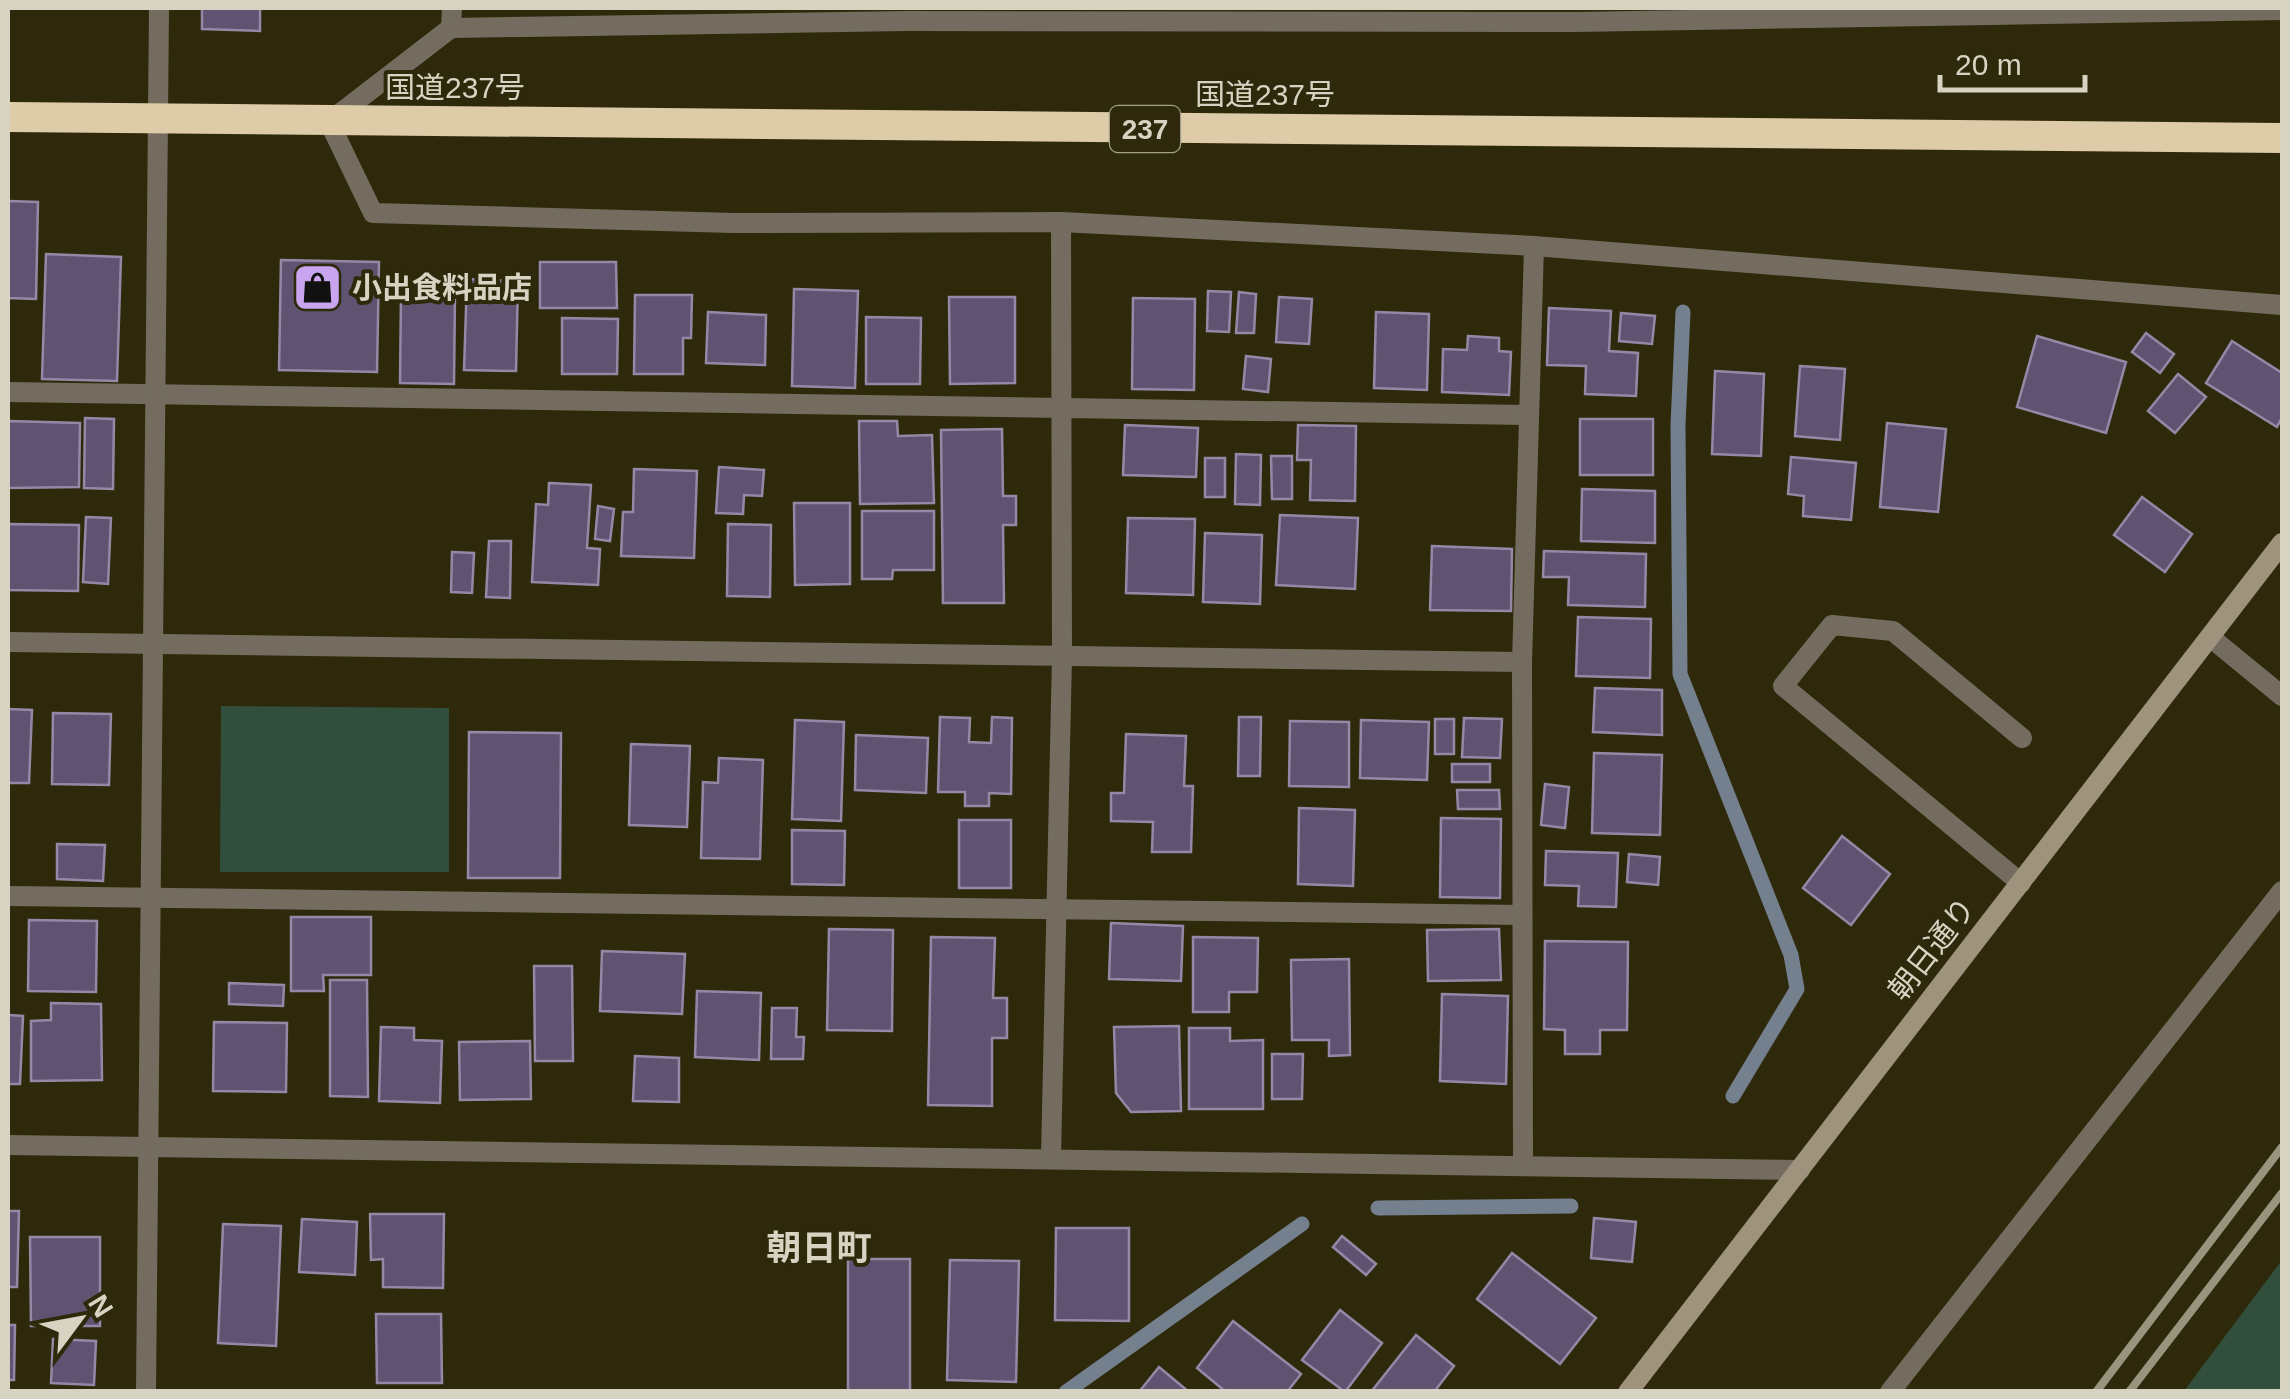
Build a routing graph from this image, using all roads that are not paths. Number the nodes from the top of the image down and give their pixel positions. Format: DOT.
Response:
graph roads {
  1 [pos="158,8"];
  2 [pos="2282,10"];
  3 [pos="907,14"];
  4 [pos="1575,15"];
  5 [pos="452,18"];
  6 [pos="8,118"];
  7 [pos="157,122"];
  8 [pos="329,122"];
  9 [pos="2282,138"];
  10 [pos="1061,222"];
  11 [pos="1534,246"];
  12 [pos="2282,305"];
  13 [pos="8,392"];
  14 [pos="154,395"];
  15 [pos="1061,404"];
  16 [pos="1528,415"];
  17 [pos="2282,543"];
  18 [pos="2210,637"];
  19 [pos="8,642"];
  20 [pos="152,643"];
  21 [pos="1062,656"];
  22 [pos="1522,662"];
  23 [pos="2282,696"];
  24 [pos="2022,738"];
  25 [pos="2021,883"];
  26 [pos="2282,891"];
  27 [pos="8,896"];
  28 [pos="149,896"];
  29 [pos="1056,906"];
  30 [pos="1522,915"];
  31 [pos="8,1145"];
  32 [pos="147,1147"];
  33 [pos="1050,1158"];
  34 [pos="1523,1163"];
  35 [pos="1800,1170"];
  36 [pos="146,1392"];
  37 [pos="1628,1392"];
  38 [pos="1890,1392"];
  1 -- 7 [label="street"];
  2 -- 4 [label="street"];
  3 -- 4 [label="street"];
  3 -- 5 [label="street"];
  5 -- 8 [label="street"];
  6 -- 7 [label="highway, 国道237号 / 237"];
  7 -- 8 [label="highway, 国道237号 / 237"];
  7 -- 14 [label="street"];
  8 -- 9 [label="highway, 国道237号 / 237"];
  8 -- 10 [label="street"];
  10 -- 11 [label="street"];
  10 -- 15 [label="street"];
  11 -- 12 [label="street"];
  11 -- 16 [label="street"];
  13 -- 14 [label="street"];
  14 -- 15 [label="street"];
  14 -- 20 [label="street"];
  15 -- 16 [label="street"];
  15 -- 21 [label="street"];
  16 -- 22 [label="street"];
  17 -- 18 [label="street, 朝日通り"];
  18 -- 23 [label="street"];
  18 -- 25 [label="street, 朝日通り"];
  19 -- 20 [label="street"];
  20 -- 21 [label="street"];
  20 -- 28 [label="street"];
  21 -- 22 [label="street"];
  21 -- 29 [label="street"];
  22 -- 30 [label="street"];
  24 -- 25 [label="street"];
  25 -- 35 [label="street, 朝日通り"];
  26 -- 38 [label="street"];
  27 -- 28 [label="street"];
  28 -- 29 [label="street"];
  28 -- 32 [label="street"];
  29 -- 30 [label="street"];
  29 -- 33 [label="street"];
  30 -- 34 [label="street"];
  31 -- 32 [label="street"];
  32 -- 33 [label="street"];
  32 -- 36 [label="street"];
  33 -- 34 [label="street"];
  34 -- 35 [label="street"];
  35 -- 37 [label="street, 朝日通り"];
}
